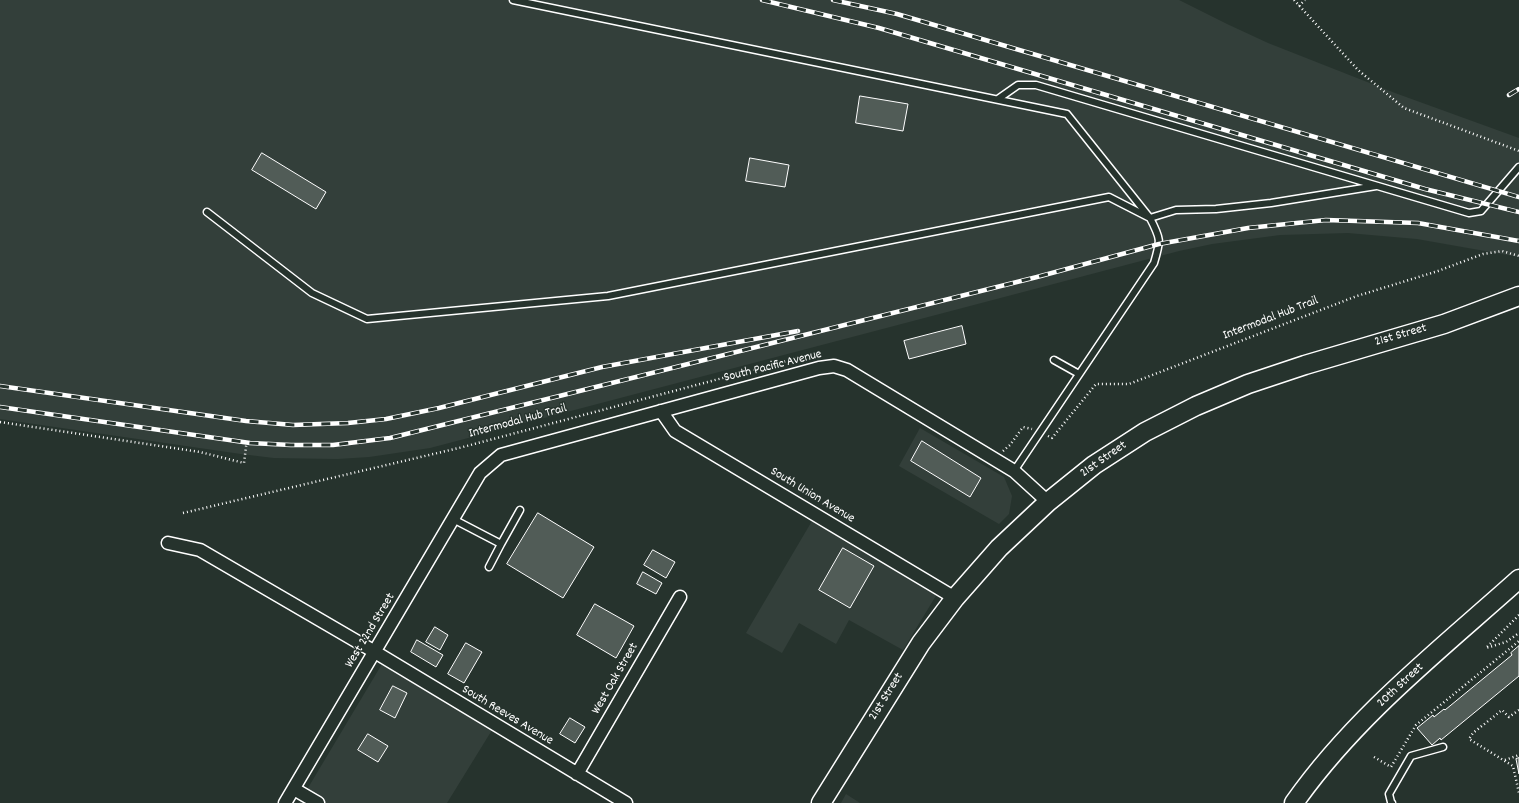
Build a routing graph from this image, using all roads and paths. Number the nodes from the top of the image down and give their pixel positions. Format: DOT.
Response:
graph roads {
  1 [pos="513,0"];
  2 [pos="1294,0"];
  3 [pos="1305,0"];
  4 [pos="1299,6"];
  5 [pos="998,99"];
  6 [pos="1519,151"];
  7 [pos="1519,167"];
  8 [pos="1376,186"];
  9 [pos="207,212"];
  10 [pos="1150,218"];
  11 [pos="1519,256"];
  12 [pos="1518,297"];
  13 [pos="821,355"];
  14 [pos="1054,360"];
  15 [pos="1079,374"];
  16 [pos="661,411"];
  17 [pos="0,422"];
  18 [pos="1034,430"];
  19 [pos="1052,438"];
  20 [pos="248,439"];
  21 [pos="994,459"];
  22 [pos="1014,471"];
  23 [pos="480,473"];
  24 [pos="1048,502"];
  25 [pos="520,510"];
  26 [pos="183,513"];
  27 [pos="453,518"];
  28 [pos="168,543"];
  29 [pos="501,544"];
  30 [pos="488,567"];
  31 [pos="1519,579"];
  32 [pos="680,597"];
  33 [pos="956,598"];
  34 [pos="1519,615"];
  35 [pos="1519,632"];
  36 [pos="1519,642"];
  37 [pos="375,652"];
  38 [pos="1519,710"];
  39 [pos="1443,747"];
  40 [pos="1519,755"];
  41 [pos="1374,757"];
  42 [pos="1512,758"];
  43 [pos="1504,760"];
  44 [pos="1513,766"];
  45 [pos="577,774"];
  46 [pos="294,789"];
  47 [pos="1519,793"];
  48 [pos="285,803"];
  49 [pos="318,803"];
  50 [pos="626,803"];
  51 [pos="821,803"];
  52 [pos="1294,803"];
  53 [pos="1392,803"];
  1 -- 5 [label="lane"];
  2 -- 4 [label="path"];
  3 -- 4 [label="path"];
  4 -- 6 [label="path"];
  5 -- 8 [label="lane"];
  5 -- 10 [label="lane"];
  7 -- 8 [label="lane"];
  8 -- 10 [label="lane"];
  9 -- 10 [label="lane"];
  10 -- 15 [label="lane"];
  11 -- 19 [label="path, Intermodal Hub Trail"];
  12 -- 24 [label="main road, 21st Street"];
  13 -- 26 [label="path, Intermodal Hub Trail"];
  14 -- 15 [label="lane"];
  15 -- 22 [label="lane"];
  16 -- 21 [label="street, South Pacific Avenue"];
  16 -- 23 [label="street, South Pacific Avenue"];
  16 -- 33 [label="street, South Union Avenue"];
  17 -- 20 [label="path"];
  18 -- 21 [label="path"];
  21 -- 22 [label="street, South Pacific Avenue"];
  22 -- 24 [label="street, South Pacific Avenue"];
  23 -- 27 [label="street, West 22nd Street"];
  24 -- 33 [label="main road, 21st Street"];
  25 -- 29 [label="lane"];
  27 -- 29 [label="lane"];
  27 -- 37 [label="street, West 22nd Street"];
  28 -- 37 [label="street, South Reeves Avenue"];
  29 -- 30 [label="lane"];
  31 -- 52 [label="main road, 20th Street"];
  32 -- 45 [label="street, West Oak Street"];
  33 -- 51 [label="main road, 21st Street"];
  34 -- 35 [label="path"];
  36 -- 41 [label="path"];
  37 -- 45 [label="street, South Reeves Avenue"];
  37 -- 46 [label="street, West 22nd Street"];
  38 -- 43 [label="path"];
  39 -- 53 [label="lane"];
  40 -- 42 [label="path"];
  42 -- 43 [label="path"];
  42 -- 44 [label="path"];
  43 -- 44 [label="path"];
  44 -- 47 [label="path"];
  45 -- 50 [label="street, South Reeves Avenue"];
  46 -- 48 [label="street, West 22nd Street"];
  46 -- 49 [label="street"];
}
